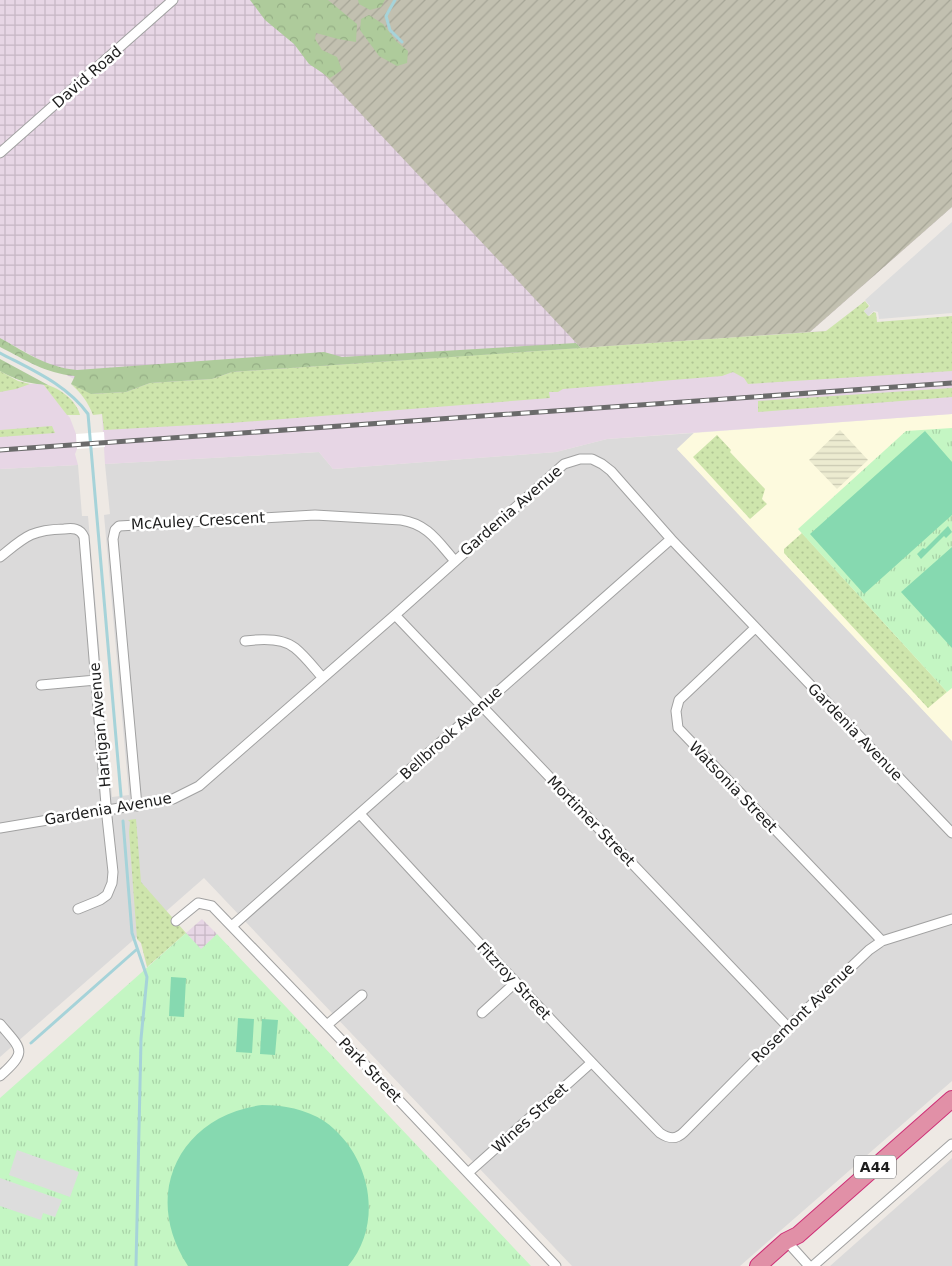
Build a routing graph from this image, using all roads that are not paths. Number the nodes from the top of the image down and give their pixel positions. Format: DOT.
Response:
graph roads {
  1 [pos="173,0"];
  2 [pos="0,153"];
  3 [pos="670,539"];
  4 [pos="0,557"];
  5 [pos="455,561"];
  6 [pos="396,615"];
  7 [pos="755,628"];
  8 [pos="245,641"];
  9 [pos="322,677"];
  10 [pos="96,680"];
  11 [pos="41,685"];
  12 [pos="481,706"];
  13 [pos="137,806"];
  14 [pos="106,810"];
  15 [pos="360,814"];
  16 [pos="0,828"];
  17 [pos="952,833"];
  18 [pos="78,909"];
  19 [pos="952,919"];
  20 [pos="176,920"];
  21 [pos="232,926"];
  22 [pos="882,941"];
  23 [pos="515,983"];
  24 [pos="362,995"];
  25 [pos="482,1013"];
  26 [pos="0,1024"];
  27 [pos="327,1026"];
  28 [pos="788,1027"];
  29 [pos="591,1063"];
  30 [pos="0,1076"];
  31 [pos="952,1099"];
  32 [pos="674,1138"];
  33 [pos="952,1144"];
  34 [pos="468,1173"];
  35 [pos="794,1241"];
  36 [pos="556,1266"];
  37 [pos="758,1266"];
  38 [pos="768,1266"];
  39 [pos="811,1266"];
  1 -- 2 [label="street, David Road"];
  3 -- 5 [label="street, Gardenia Avenue"];
  3 -- 7 [label="street, Gardenia Avenue"];
  3 -- 12 [label="street, Bellbrook Avenue"];
  4 -- 10 [label="street, Hartigan Avenue"];
  5 -- 6 [label="street, Gardenia Avenue"];
  5 -- 13 [label="street, McAuley Crescent"];
  6 -- 9 [label="street, Gardenia Avenue"];
  6 -- 12 [label="street, Mortimer Street"];
  7 -- 17 [label="street, Gardenia Avenue"];
  7 -- 22 [label="street, Watsonia Street"];
  8 -- 9 [label="street"];
  9 -- 13 [label="street, Gardenia Avenue"];
  10 -- 11 [label="street"];
  10 -- 14 [label="street, Hartigan Avenue"];
  12 -- 15 [label="street, Bellbrook Avenue"];
  12 -- 28 [label="street, Mortimer Street"];
  13 -- 14 [label="street, Gardenia Avenue"];
  14 -- 16 [label="street, Gardenia Avenue"];
  14 -- 18 [label="street, Hartigan Avenue"];
  15 -- 21 [label="street, Bellbrook Avenue"];
  15 -- 23 [label="street, Fitzroy Street"];
  19 -- 22 [label="street, Rosemont Avenue"];
  20 -- 21 [label="street, Park Street"];
  21 -- 27 [label="street, Park Street"];
  22 -- 28 [label="street, Rosemont Avenue"];
  23 -- 25 [label="street"];
  23 -- 29 [label="street, Fitzroy Street"];
  24 -- 27 [label="street"];
  26 -- 30 [label="street"];
  27 -- 34 [label="street, Park Street"];
  28 -- 32 [label="street, Rosemont Avenue"];
  29 -- 32 [label="street, Fitzroy Street"];
  29 -- 34 [label="street, Wines Street"];
  31 -- 35 [label="highway, A44"];
  33 -- 39 [label="street"];
  34 -- 36 [label="street, Park Street"];
  35 -- 37 [label="highway, A44"];
  35 -- 38 [label="highway, A44"];
  35 -- 39 [label="street"];
}
